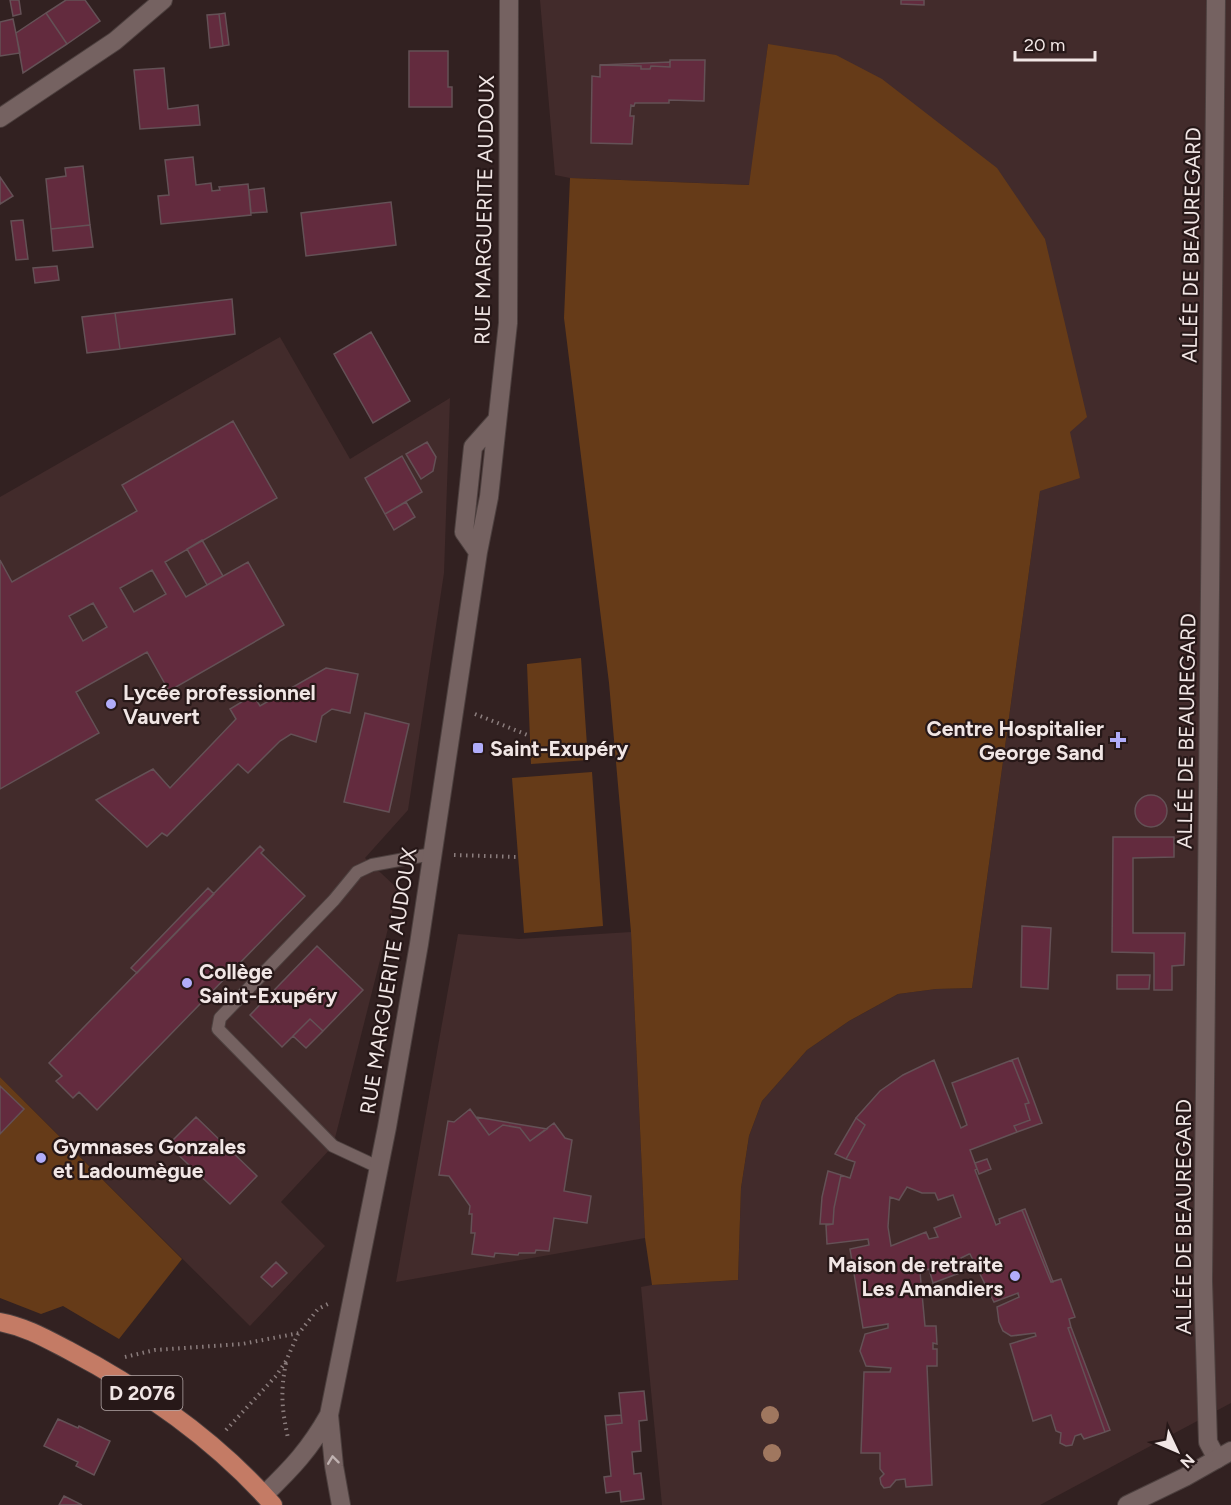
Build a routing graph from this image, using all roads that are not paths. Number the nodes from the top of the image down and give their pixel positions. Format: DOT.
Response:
graph roads {
  1 [pos="164,0"];
  2 [pos="509,0"];
  3 [pos="1216,0"];
  4 [pos="0,118"];
  5 [pos="432,854"];
  6 [pos="378,1167"];
  7 [pos="0,1322"];
  8 [pos="329,1415"];
  9 [pos="1224,1455"];
  10 [pos="269,1500"];
  11 [pos="341,1505"];
  12 [pos="1127,1505"];
  1 -- 4 [label="street"];
  2 -- 5 [label="street, RUE MARGUERITE AUDOUX"];
  3 -- 9 [label="street, ALLÉE DE BEAUREGARD"];
  5 -- 6 [label="street, RUE MARGUERITE AUDOUX"];
  5 -- 6 [label="lane"];
  6 -- 8 [label="street, RUE MARGUERITE AUDOUX"];
  7 -- 10 [label="main road, D 2076"];
  8 -- 10 [label="street, RUE MARGUERITE AUDOUX"];
  11 -- 8 [label="street, RUE MARGUERITE AUDOUX, one-way"];
  9 -- 12 [label="street"];
}
